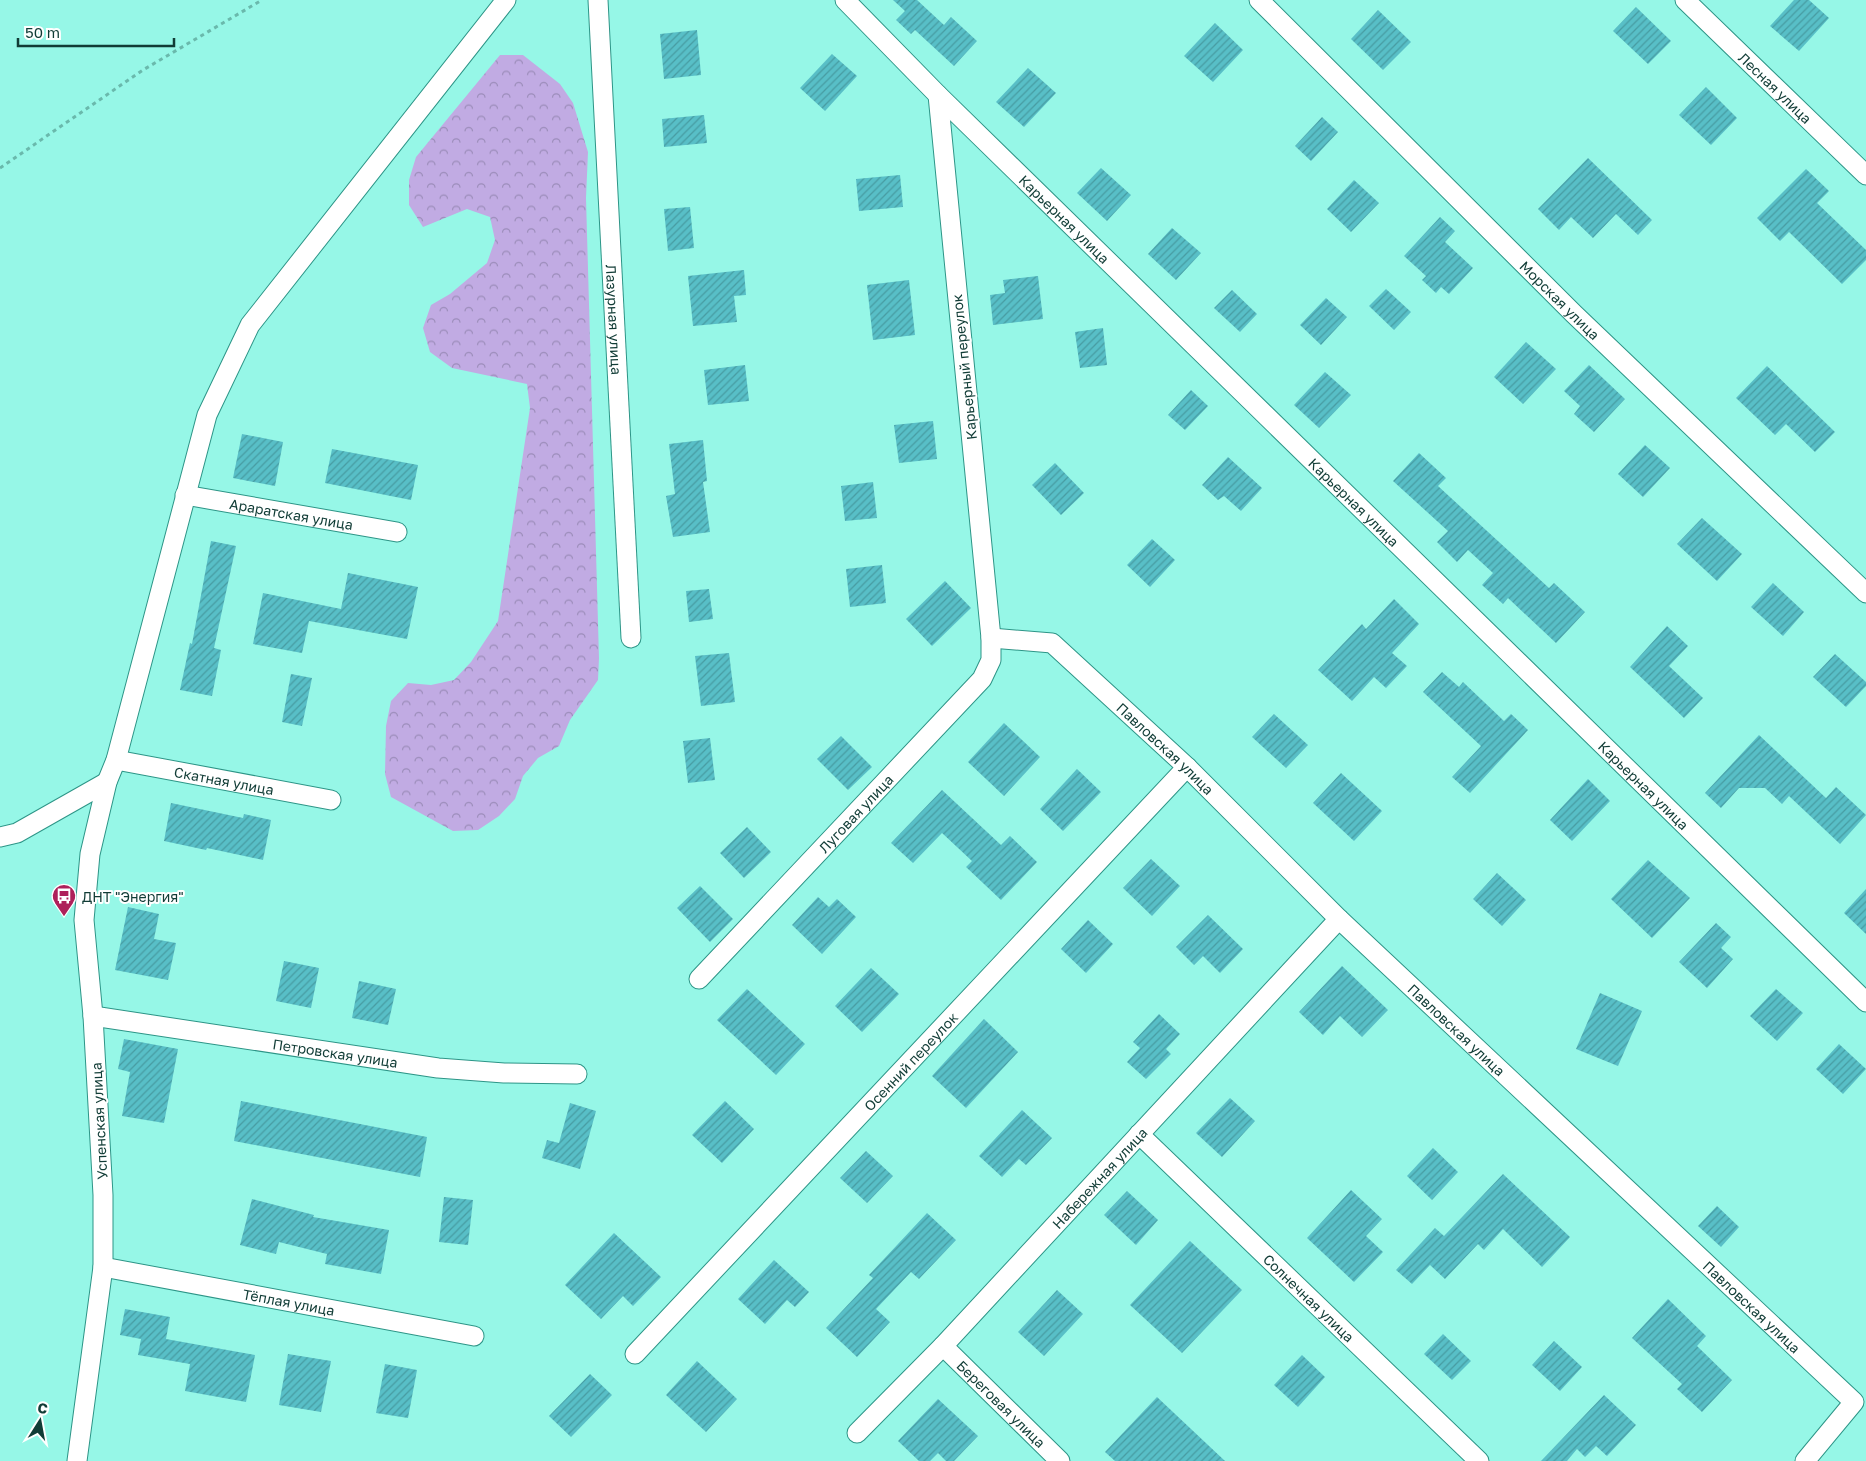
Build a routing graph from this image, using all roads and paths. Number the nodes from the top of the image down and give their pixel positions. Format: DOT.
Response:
graph roads {
  1 [pos="262,0"];
  2 [pos="506,0"];
  3 [pos="598,0"];
  4 [pos="845,0"];
  5 [pos="1259,0"];
  6 [pos="1685,0"];
  7 [pos="938,95"];
  8 [pos="0,168"];
  9 [pos="1866,175"];
  10 [pos="185,495"];
  11 [pos="397,532"];
  12 [pos="1866,593"];
  13 [pos="630,638"];
  14 [pos="991,638"];
  15 [pos="116,760"];
  16 [pos="1187,767"];
  17 [pos="107,782"];
  18 [pos="331,800"];
  19 [pos="0,837"];
  20 [pos="1339,919"];
  21 [pos="699,979"];
  22 [pos="1866,1002"];
  23 [pos="94,1016"];
  24 [pos="577,1074"];
  25 [pos="1139,1134"];
  26 [pos="104,1267"];
  27 [pos="474,1336"];
  28 [pos="943,1346"];
  29 [pos="635,1354"];
  30 [pos="857,1433"];
  31 [pos="78,1461"];
  32 [pos="1060,1461"];
  33 [pos="1479,1461"];
  34 [pos="1805,1461"];
  1 -- 8 [label="path"];
  2 -- 10 [label="street, Успенская улица"];
  3 -- 13 [label="street, Лазурная улица"];
  4 -- 7 [label="street, Карьерная улица"];
  5 -- 12 [label="street, Морская улица"];
  6 -- 9 [label="street, Лесная улица"];
  7 -- 14 [label="street, Карьерный переулок"];
  7 -- 22 [label="street, Карьерная улица"];
  10 -- 11 [label="street, Араратская улица"];
  10 -- 15 [label="street, Успенская улица"];
  14 -- 16 [label="street, Павловская улица"];
  14 -- 21 [label="street, Луговая улица"];
  15 -- 17 [label="street, Успенская улица"];
  15 -- 18 [label="street, Скатная улица"];
  16 -- 20 [label="street, Павловская улица"];
  16 -- 29 [label="street, Осенний переулок"];
  17 -- 19 [label="street"];
  17 -- 23 [label="street, Успенская улица"];
  20 -- 25 [label="street, Набережная улица"];
  20 -- 34 [label="street, Павловская улица"];
  23 -- 24 [label="street, Петровская улица"];
  23 -- 26 [label="street, Успенская улица"];
  25 -- 28 [label="street, Набережная улица"];
  25 -- 33 [label="street, Солнечная улица"];
  26 -- 27 [label="street, Тёплая улица"];
  26 -- 31 [label="street, Успенская улица"];
  28 -- 30 [label="street, Набережная улица"];
  28 -- 32 [label="street, Береговая улица"];
}
